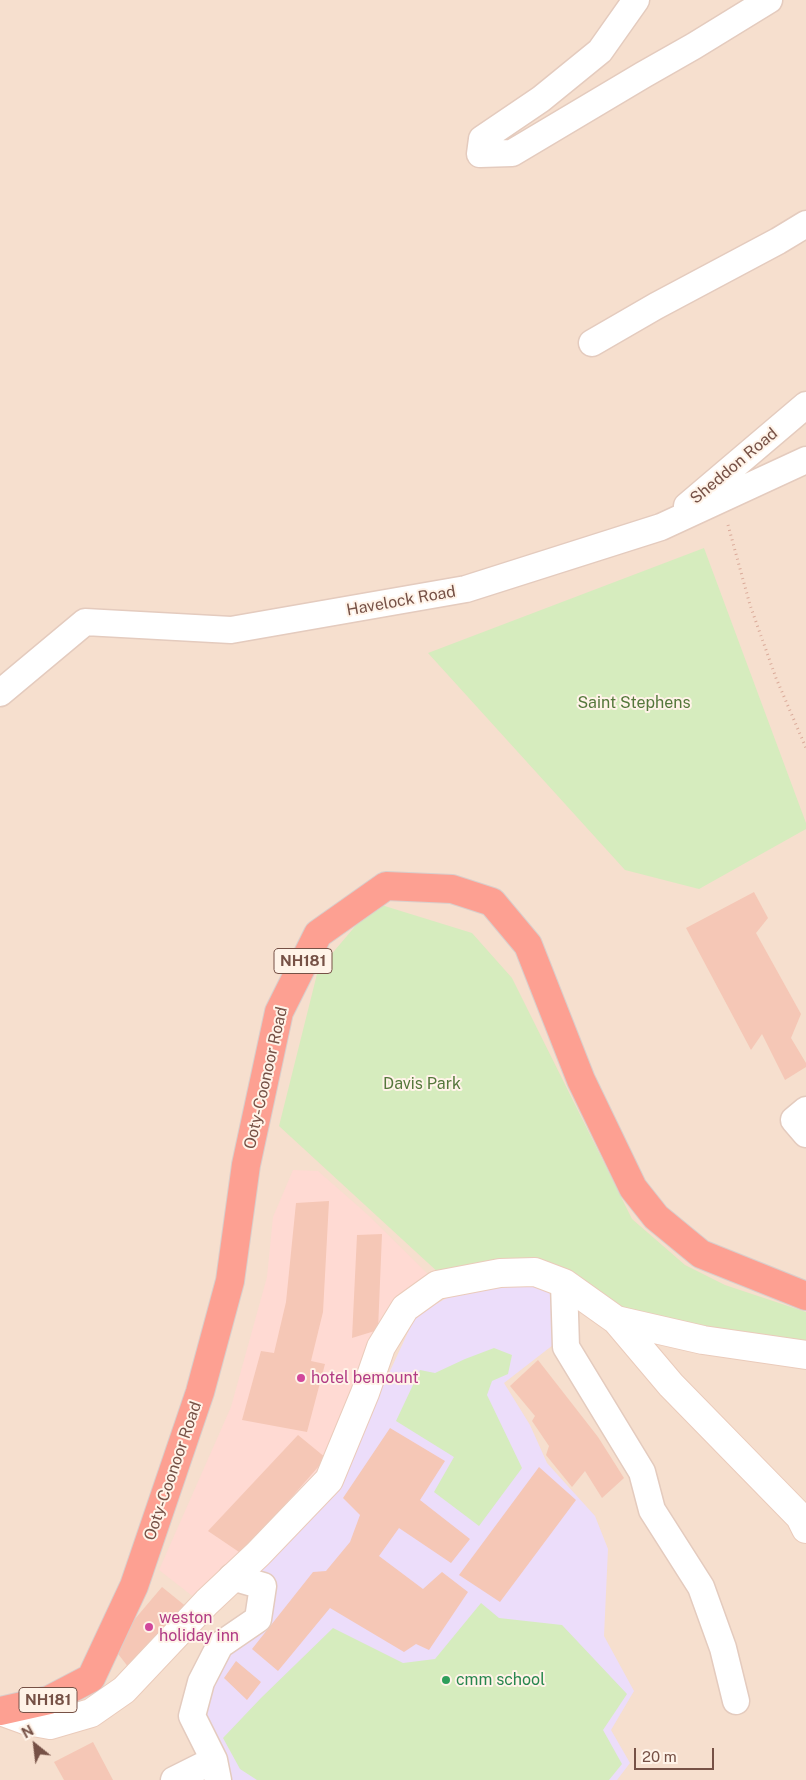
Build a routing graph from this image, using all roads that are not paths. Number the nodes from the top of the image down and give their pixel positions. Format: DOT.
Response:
graph roads {
  1 [pos="636,0"];
  2 [pos="770,0"];
  3 [pos="806,224"];
  4 [pos="592,343"];
  5 [pos="806,405"];
  6 [pos="806,460"];
  7 [pos="661,527"];
  8 [pos="0,693"];
  9 [pos="806,1110"];
  10 [pos="806,1134"];
  11 [pos="564,1283"];
  12 [pos="806,1296"];
  13 [pos="616,1320"];
  14 [pos="806,1356"];
  15 [pos="806,1528"];
  16 [pos="232,1578"];
  17 [pos="736,1701"];
  18 [pos="0,1711"];
  19 [pos="216,1770"];
  20 [pos="174,1780"];
  1 -- 2 [label="street"];
  3 -- 4 [label="street"];
  5 -- 7 [label="street, Sheddon Road"];
  6 -- 7 [label="street, Havelock Road"];
  7 -- 8 [label="street, Havelock Road"];
  9 -- 10 [label="street"];
  11 -- 13 [label="street"];
  11 -- 16 [label="street"];
  11 -- 17 [label="street"];
  12 -- 18 [label="highway, Ooty-Coonoor Road / NH181"];
  13 -- 14 [label="street"];
  13 -- 15 [label="street"];
  16 -- 18 [label="street"];
  16 -- 19 [label="street"];
  19 -- 20 [label="street"];
}
